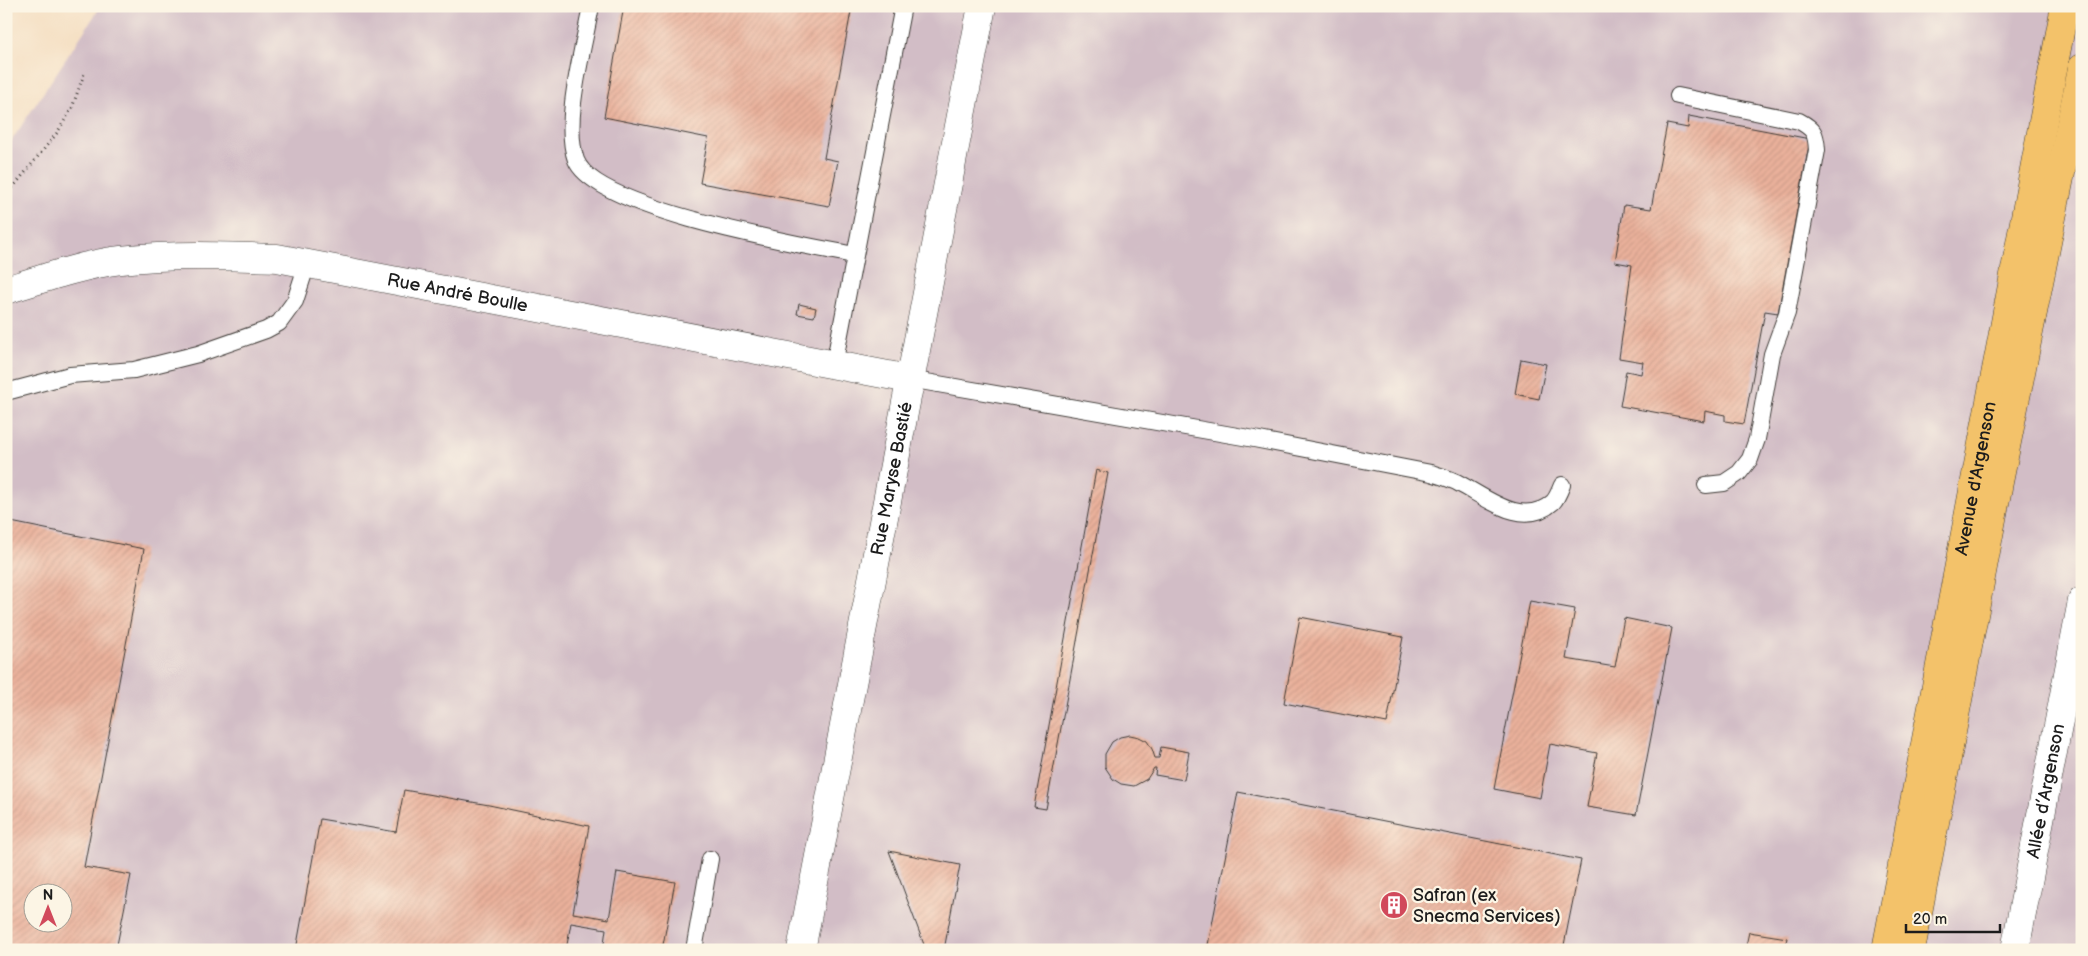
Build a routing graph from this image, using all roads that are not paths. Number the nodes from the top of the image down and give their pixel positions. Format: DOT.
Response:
graph roads {
  1 [pos="591,6"];
  2 [pos="903,6"];
  3 [pos="982,6"];
  4 [pos="2065,6"];
  5 [pos="2082,68"];
  6 [pos="1678,96"];
  7 [pos="855,255"];
  8 [pos="308,264"];
  9 [pos="6,290"];
  10 [pos="834,365"];
  11 [pos="909,379"];
  12 [pos="6,392"];
  13 [pos="1562,485"];
  14 [pos="1706,485"];
  15 [pos="2082,601"];
  16 [pos="2073,691"];
  17 [pos="710,859"];
  18 [pos="694,950"];
  19 [pos="801,950"];
  20 [pos="1886,950"];
  21 [pos="1911,950"];
  22 [pos="2015,950"];
  1 -- 7 [label="lane"];
  2 -- 7 [label="lane"];
  3 -- 11 [label="street, Rue Maryse Bastié"];
  4 -- 20 [label="main road, Avenue d'Argenson"];
  5 -- 21 [label="main road, Avenue d'Argenson"];
  6 -- 14 [label="lane"];
  7 -- 10 [label="lane"];
  8 -- 9 [label="street, Rue André Boulle"];
  8 -- 10 [label="street, Rue André Boulle"];
  8 -- 12 [label="lane"];
  10 -- 11 [label="street, Rue André Boulle"];
  11 -- 13 [label="lane"];
  11 -- 19 [label="street, Rue Maryse Bastié"];
  15 -- 16 [label="street, Allée d’Argenson"];
  16 -- 22 [label="street, Allée d’Argenson"];
  17 -- 18 [label="lane"];
}
